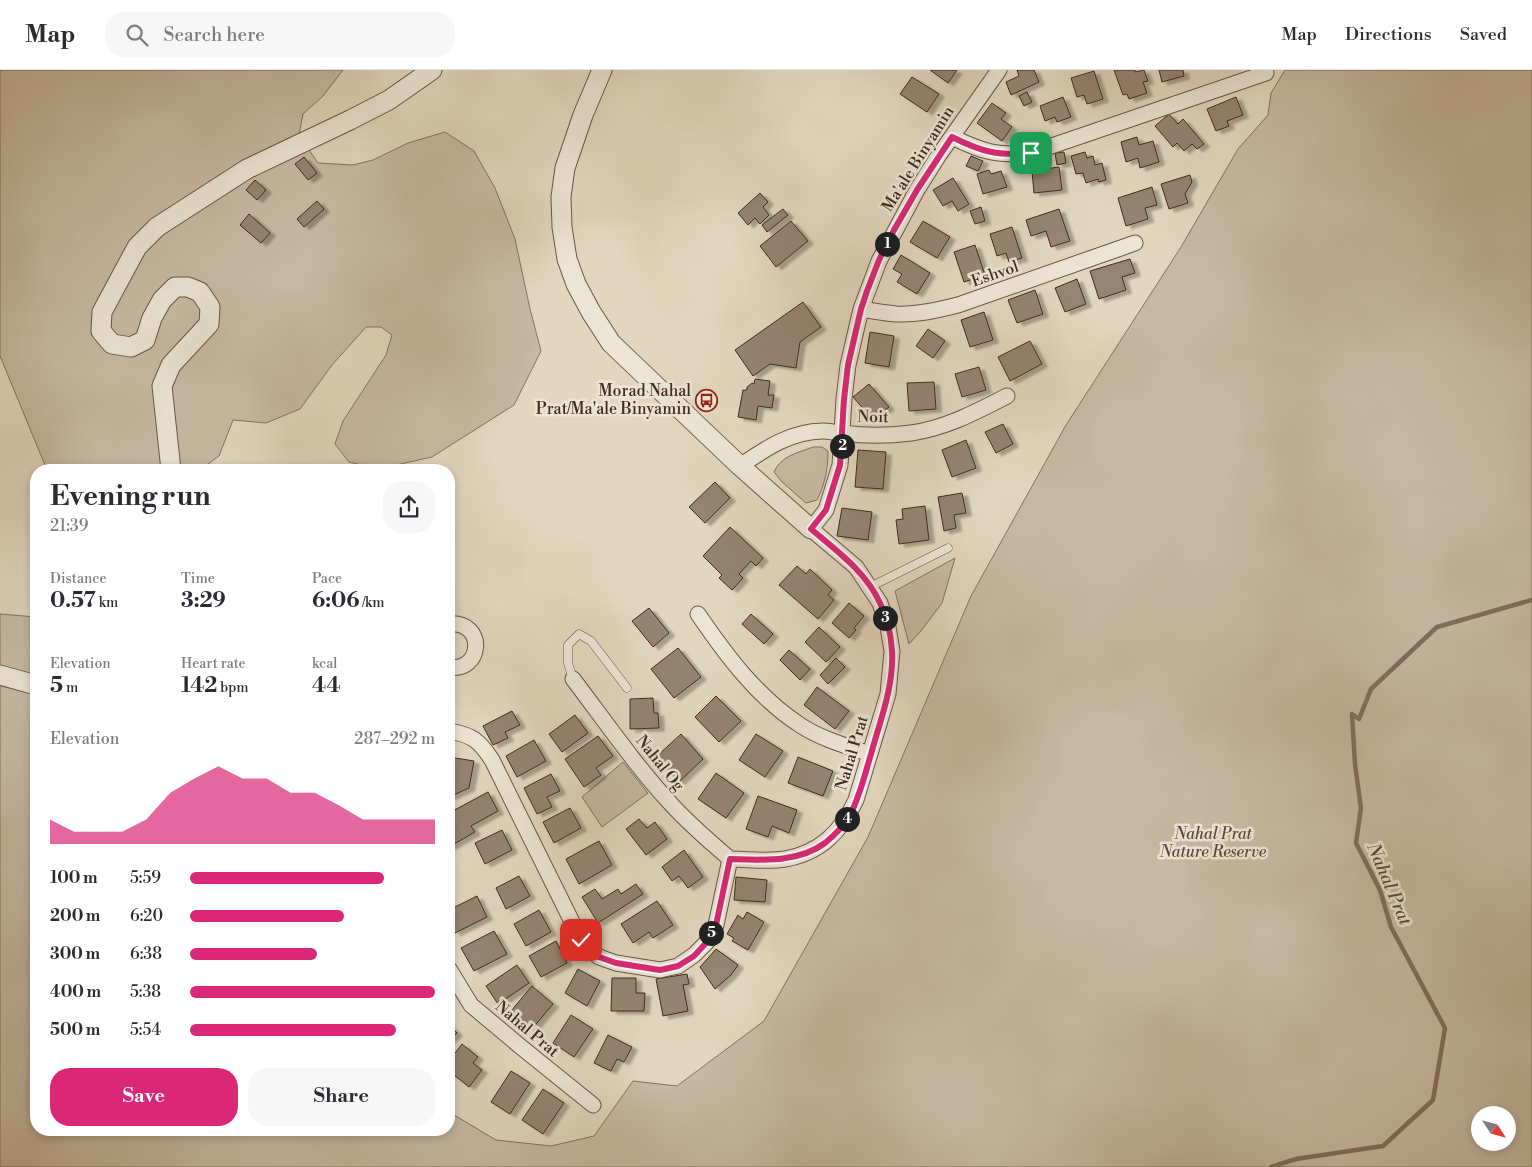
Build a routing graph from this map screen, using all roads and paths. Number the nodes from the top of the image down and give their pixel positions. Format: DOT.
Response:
graph roads {
  1 [pos="432,70"];
  2 [pos="602,70"];
  3 [pos="999,70"];
  4 [pos="1266,74"];
  5 [pos="952,137"];
  6 [pos="1135,243"];
  7 [pos="861,309"];
  8 [pos="1007,396"];
  9 [pos="843,434"];
  10 [pos="170,464"];
  11 [pos="740,466"];
  12 [pos="811,529"];
  13 [pos="948,548"];
  14 [pos="870,587"];
  15 [pos="698,614"];
  16 [pos="455,624"];
  17 [pos="455,670"];
  18 [pos="0,675"];
  19 [pos="573,679"];
  20 [pos="30,683"];
  21 [pos="627,688"];
  22 [pos="455,732"];
  23 [pos="870,754"];
  24 [pos="730,859"];
  25 [pos="455,979"];
  26 [pos="593,1105"];
  1 -- 10 [label="street"];
  2 -- 11 [label="street"];
  3 -- 5 [label="street, Ma'ale Binyamin"];
  4 -- 5 [label="street"];
  5 -- 7 [label="street, Ma'ale Binyamin"];
  6 -- 7 [label="street, Eshvol"];
  7 -- 9 [label="street, Ma'ale Binyamin"];
  8 -- 9 [label="street, Noit"];
  9 -- 11 [label="street, Noit"];
  9 -- 12 [label="street, Ma'ale Binyamin"];
  11 -- 12 [label="street"];
  12 -- 14 [label="street, Nahal Prat"];
  13 -- 14 [label="lane"];
  14 -- 23 [label="street, Nahal Prat"];
  15 -- 23 [label="street"];
  16 -- 17 [label="street"];
  18 -- 20 [label="street"];
  19 -- 21 [label="lane"];
  19 -- 24 [label="street, Nahal Og"];
  22 -- 24 [label="street"];
  23 -- 24 [label="street, Nahal Prat"];
  25 -- 26 [label="street, Nahal Prat"];
}
